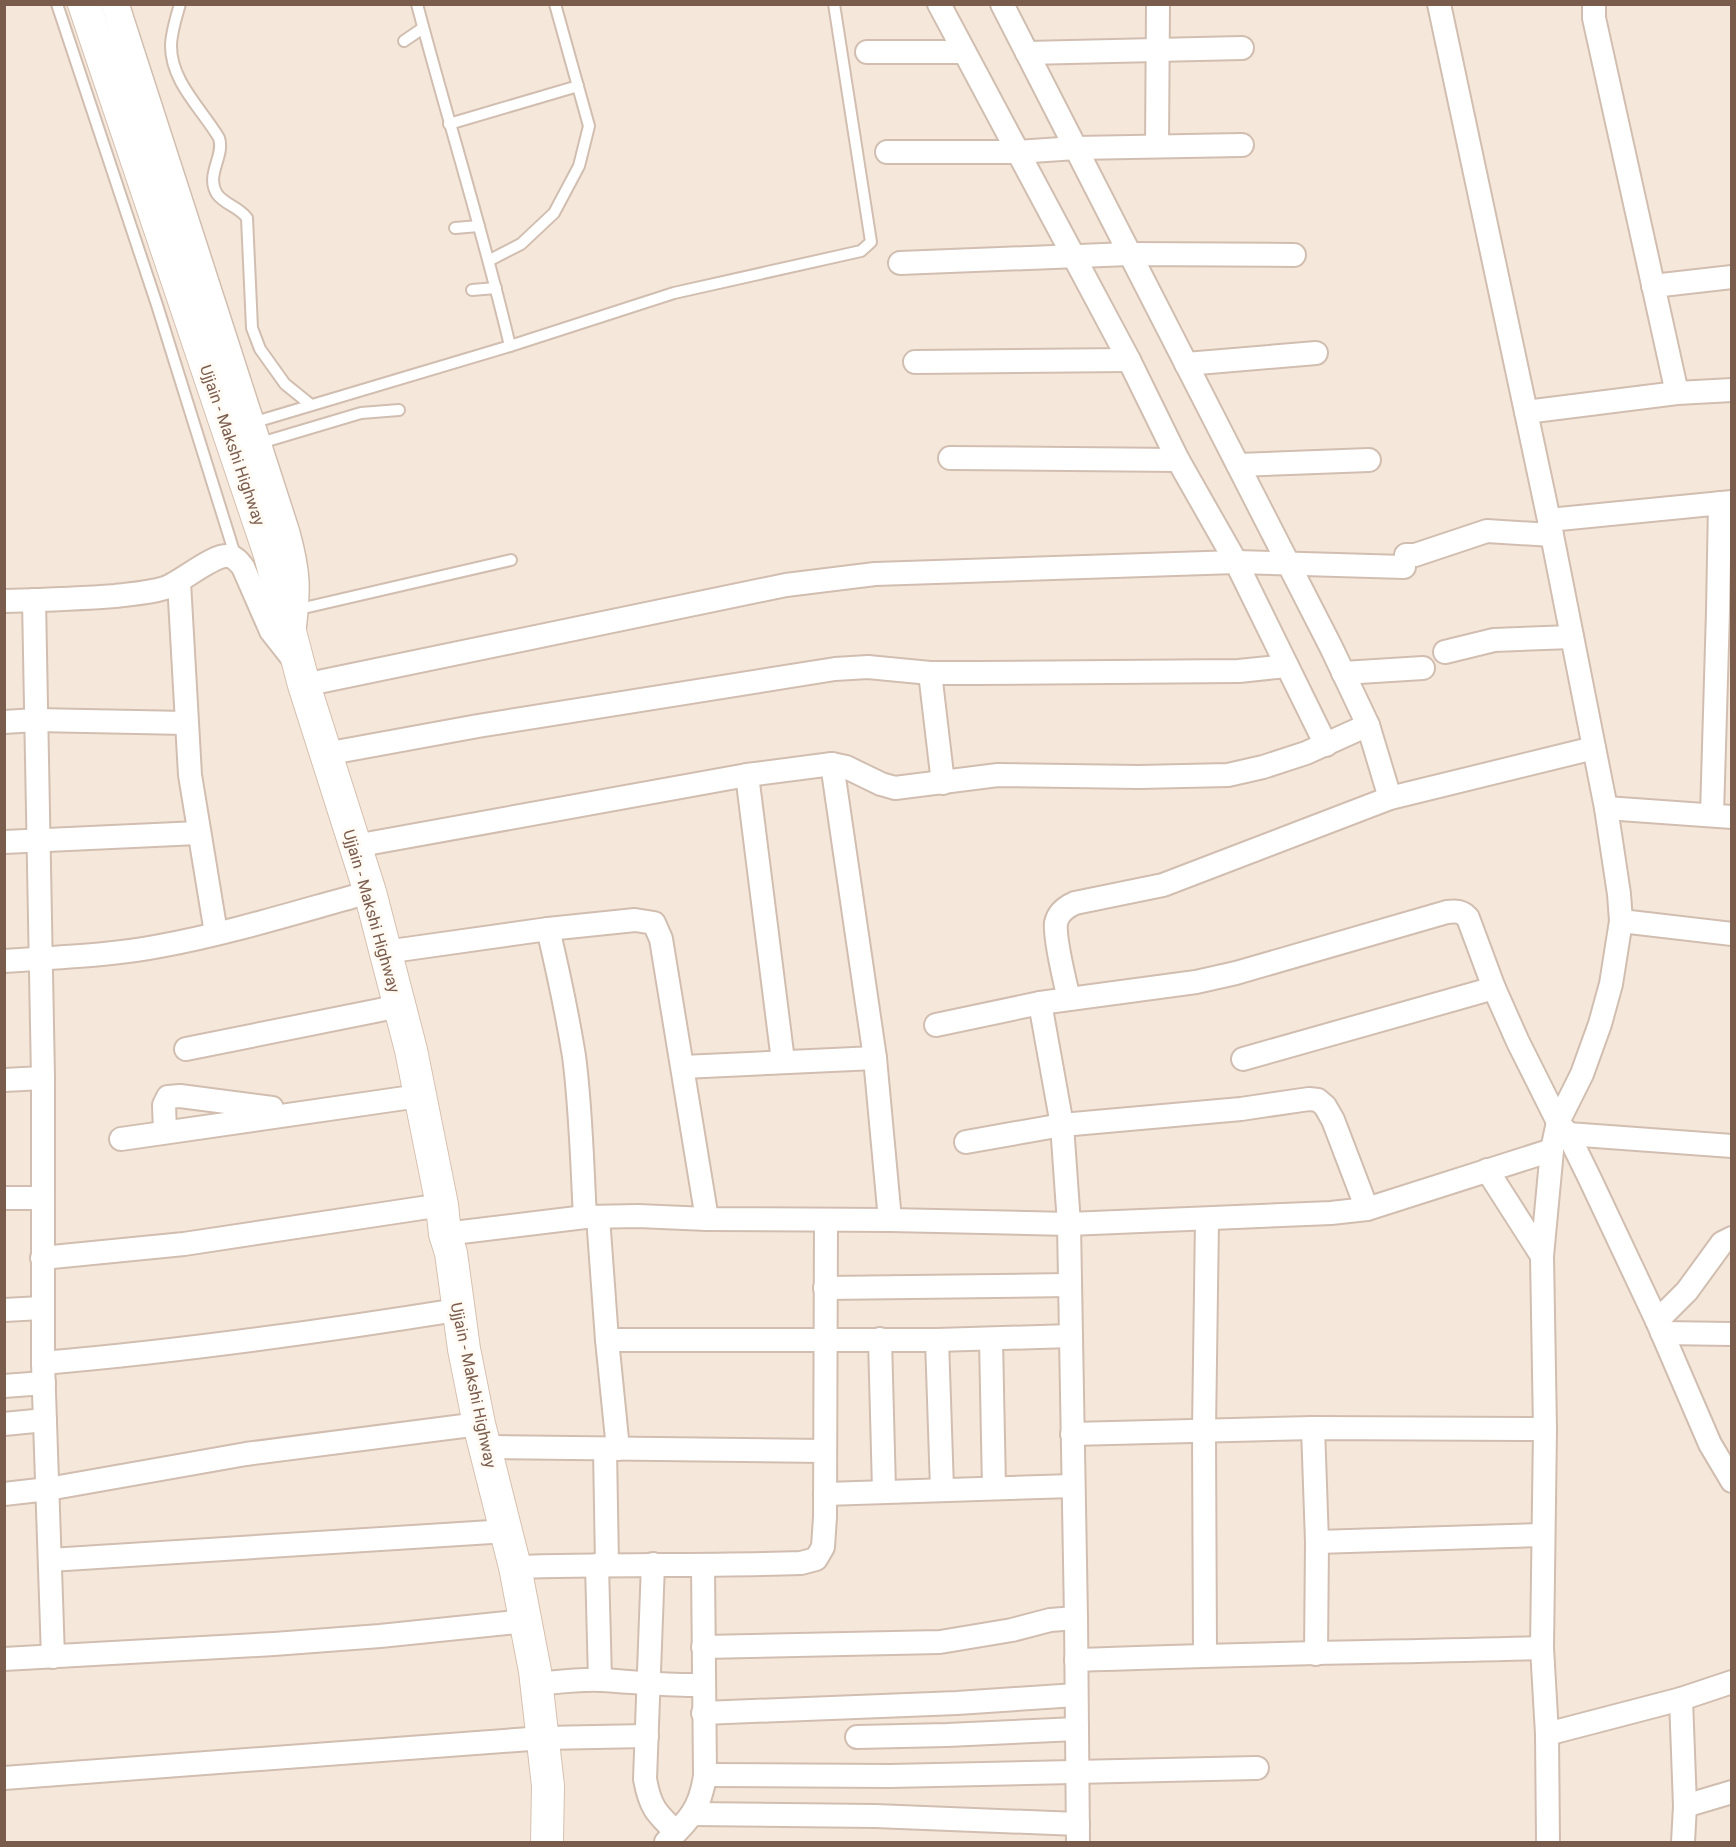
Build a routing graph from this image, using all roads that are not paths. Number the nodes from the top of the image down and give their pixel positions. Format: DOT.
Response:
graph roads {
  1 [pos="57,4"];
  2 [pos="84,4"];
  3 [pos="115,4"];
  4 [pos="180,4"];
  5 [pos="417,4"];
  6 [pos="555,4"];
  7 [pos="834,4"];
  8 [pos="939,4"];
  9 [pos="1002,4"];
  10 [pos="1158,4"];
  11 [pos="1439,4"];
  12 [pos="1594,4"];
  13 [pos="423,28"];
  14 [pos="404,41"];
  15 [pos="1242,48"];
  16 [pos="1158,49"];
  17 [pos="867,52"];
  18 [pos="964,52"];
  19 [pos="1027,53"];
  20 [pos="578,86"];
  21 [pos="449,124"];
  22 [pos="1242,145"];
  23 [pos="1157,146"];
  24 [pos="1076,148"];
  25 [pos="887,152"];
  26 [pos="1017,152"];
  27 [pos="479,226"];
  28 [pos="455,228"];
  29 [pos="1129,254"];
  30 [pos="1294,255"];
  31 [pos="1073,256"];
  32 [pos="490,260"];
  33 [pos="900,263"];
  34 [pos="1731,277"];
  35 [pos="1653,286"];
  36 [pos="496,288"];
  37 [pos="472,290"];
  38 [pos="510,346"];
  39 [pos="1316,353"];
  40 [pos="1129,360"];
  41 [pos="915,362"];
  42 [pos="1186,364"];
  43 [pos="1731,390"];
  44 [pos="1677,393"];
  45 [pos="311,405"];
  46 [pos="399,410"];
  47 [pos="1526,412"];
  48 [pos="253,434"];
  49 [pos="950,458"];
  50 [pos="1178,460"];
  51 [pos="1369,460"];
  52 [pos="1238,465"];
  53 [pos="1726,502"];
  54 [pos="1550,528"];
  55 [pos="236,559"];
  56 [pos="511,560"];
  57 [pos="1236,562"];
  58 [pos="1288,562"];
  59 [pos="179,582"];
  60 [pos="34,600"];
  61 [pos="4,601"];
  62 [pos="1725,611"];
  63 [pos="293,622"];
  64 [pos="1572,637"];
  65 [pos="1445,652"];
  66 [pos="1287,666"];
  67 [pos="1423,668"];
  68 [pos="930,673"];
  69 [pos="1343,673"];
  70 [pos="302,675"];
  71 [pos="36,720"];
  72 [pos="4,722"];
  73 [pos="186,723"];
  74 [pos="1368,725"];
  75 [pos="1326,744"];
  76 [pos="1594,748"];
  77 [pos="325,754"];
  78 [pos="832,764"];
  79 [pos="747,775"];
  80 [pos="943,783"];
  81 [pos="1390,798"];
  82 [pos="1606,808"];
  83 [pos="1722,815"];
  84 [pos="198,833"];
  85 [pos="38,840"];
  86 [pos="4,842"];
  87 [pos="355,846"];
  88 [pos="369,892"];
  89 [pos="1621,921"];
  90 [pos="548,929"];
  91 [pos="216,933"];
  92 [pos="1731,934"];
  93 [pos="385,952"];
  94 [pos="42,958"];
  95 [pos="4,961"];
  96 [pos="1494,988"];
  97 [pos="1069,999"];
  98 [pos="1041,1003"];
  99 [pos="400,1006"];
  100 [pos="936,1025"];
  101 [pos="186,1049"];
  102 [pos="875,1058"];
  103 [pos="1244,1059"];
  104 [pos="783,1061"];
  105 [pos="683,1067"];
  106 [pos="43,1078"];
  107 [pos="4,1080"];
  108 [pos="419,1096"];
  109 [pos="300,1112"];
  110 [pos="1062,1125"];
  111 [pos="165,1132"];
  112 [pos="1559,1135"];
  113 [pos="121,1139"];
  114 [pos="966,1142"];
  115 [pos="1731,1146"];
  116 [pos="1487,1170"];
  117 [pos="4,1198"];
  118 [pos="43,1198"];
  119 [pos="1367,1209"];
  120 [pos="592,1217"];
  121 [pos="443,1220"];
  122 [pos="707,1220"];
  123 [pos="826,1220"];
  124 [pos="890,1220"];
  125 [pos="1208,1220"];
  126 [pos="1069,1224"];
  127 [pos="1731,1238"];
  128 [pos="1542,1256"];
  129 [pos="42,1258"];
  130 [pos="1070,1285"];
  131 [pos="825,1288"];
  132 [pos="42,1308"];
  133 [pos="4,1310"];
  134 [pos="457,1310"];
  135 [pos="1659,1327"];
  136 [pos="1731,1334"];
  137 [pos="1071,1336"];
  138 [pos="825,1339"];
  139 [pos="880,1339"];
  140 [pos="991,1339"];
  141 [pos="607,1340"];
  142 [pos="937,1340"];
  143 [pos="43,1373"];
  144 [pos="4,1386"];
  145 [pos="45,1420"];
  146 [pos="4,1424"];
  147 [pos="1313,1428"];
  148 [pos="1545,1429"];
  149 [pos="1204,1431"];
  150 [pos="1072,1434"];
  151 [pos="482,1435"];
  152 [pos="612,1449"];
  153 [pos="825,1451"];
  154 [pos="1731,1481"];
  155 [pos="1073,1486"];
  156 [pos="994,1488"];
  157 [pos="48,1489"];
  158 [pos="942,1489"];
  159 [pos="884,1490"];
  160 [pos="4,1494"];
  161 [pos="825,1494"];
  162 [pos="507,1531"];
  163 [pos="1542,1535"];
  164 [pos="1317,1542"];
  165 [pos="50,1560"];
  166 [pos="653,1564"];
  167 [pos="602,1565"];
  168 [pos="703,1566"];
  169 [pos="515,1567"];
  170 [pos="1076,1618"];
  171 [pos="526,1621"];
  172 [pos="704,1647"];
  173 [pos="1542,1648"];
  174 [pos="1316,1654"];
  175 [pos="1205,1655"];
  176 [pos="53,1657"];
  177 [pos="4,1659"];
  178 [pos="1076,1660"];
  179 [pos="600,1680"];
  180 [pos="1731,1682"];
  181 [pos="537,1684"];
  182 [pos="649,1684"];
  183 [pos="703,1685"];
  184 [pos="1076,1695"];
  185 [pos="1681,1699"];
  186 [pos="703,1713"];
  187 [pos="1077,1729"];
  188 [pos="1547,1734"];
  189 [pos="647,1736"];
  190 [pos="857,1737"];
  191 [pos="543,1738"];
  192 [pos="1257,1768"];
  193 [pos="1077,1774"];
  194 [pos="705,1775"];
  195 [pos="4,1778"];
  196 [pos="1731,1792"];
  197 [pos="1685,1806"];
  198 [pos="692,1814"];
  199 [pos="1078,1833"];
  200 [pos="671,1837"];
  201 [pos="547,1842"];
  202 [pos="1548,1842"];
  203 [pos="1683,1842"];
  1 -- 55 [label="lane"];
  2 -- 63 [label="main road, Ujjain - Makshi Highway"];
  3 -- 48 [label="street"];
  4 -- 45 [label="lane"];
  5 -- 13 [label="lane"];
  6 -- 20 [label="lane"];
  7 -- 38 [label="lane"];
  8 -- 18 [label="street"];
  9 -- 19 [label="street"];
  10 -- 16 [label="street"];
  11 -- 47 [label="street"];
  12 -- 35 [label="street"];
  13 -- 14 [label="lane"];
  13 -- 21 [label="lane"];
  15 -- 16 [label="street"];
  16 -- 19 [label="street"];
  16 -- 23 [label="street"];
  17 -- 18 [label="street"];
  18 -- 26 [label="street"];
  19 -- 24 [label="street"];
  20 -- 21 [label="lane"];
  20 -- 32 [label="lane"];
  21 -- 27 [label="lane"];
  22 -- 23 [label="street"];
  23 -- 24 [label="street"];
  24 -- 26 [label="street"];
  24 -- 29 [label="street"];
  25 -- 26 [label="street"];
  26 -- 31 [label="street"];
  27 -- 28 [label="lane"];
  27 -- 32 [label="lane"];
  29 -- 30 [label="street"];
  29 -- 31 [label="street"];
  29 -- 42 [label="street"];
  31 -- 33 [label="street"];
  31 -- 40 [label="street"];
  32 -- 36 [label="lane"];
  34 -- 35 [label="street"];
  35 -- 44 [label="street"];
  36 -- 37 [label="lane"];
  36 -- 38 [label="lane"];
  38 -- 45 [label="lane"];
  39 -- 42 [label="street"];
  40 -- 41 [label="street"];
  40 -- 50 [label="street"];
  42 -- 52 [label="street"];
  43 -- 44 [label="street"];
  44 -- 47 [label="street"];
  45 -- 48 [label="lane"];
  46 -- 48 [label="lane"];
  47 -- 54 [label="street"];
  48 -- 63 [label="street"];
  49 -- 50 [label="street"];
  50 -- 57 [label="street"];
  51 -- 52 [label="street"];
  52 -- 58 [label="street"];
  53 -- 54 [label="street"];
  53 -- 62 [label="street"];
  54 -- 58 [label="street"];
  54 -- 64 [label="street"];
  55 -- 59 [label="street"];
  55 -- 70 [label="street"];
  56 -- 63 [label="lane"];
  57 -- 58 [label="street"];
  57 -- 66 [label="street"];
  57 -- 70 [label="street"];
  58 -- 69 [label="street"];
  59 -- 60 [label="street"];
  59 -- 73 [label="street"];
  60 -- 61 [label="street"];
  60 -- 71 [label="street"];
  62 -- 83 [label="street"];
  63 -- 70 [label="main road, Ujjain - Makshi Highway"];
  64 -- 65 [label="street"];
  64 -- 76 [label="street"];
  66 -- 68 [label="street"];
  66 -- 75 [label="street"];
  67 -- 69 [label="street"];
  68 -- 77 [label="street"];
  68 -- 80 [label="street"];
  69 -- 74 [label="street"];
  70 -- 77 [label="main road, Ujjain - Makshi Highway"];
  71 -- 72 [label="street"];
  71 -- 73 [label="street"];
  71 -- 85 [label="street"];
  73 -- 84 [label="street"];
  74 -- 75 [label="street"];
  74 -- 81 [label="street"];
  75 -- 80 [label="street"];
  76 -- 81 [label="street"];
  76 -- 82 [label="street"];
  77 -- 87 [label="main road, Ujjain - Makshi Highway"];
  78 -- 79 [label="street"];
  78 -- 80 [label="street"];
  78 -- 102 [label="street"];
  79 -- 87 [label="street"];
  79 -- 104 [label="street"];
  81 -- 97 [label="street"];
  82 -- 83 [label="street"];
  82 -- 89 [label="street"];
  84 -- 85 [label="street"];
  84 -- 91 [label="street"];
  85 -- 86 [label="street"];
  85 -- 94 [label="street"];
  87 -- 88 [label="main road, Ujjain - Makshi Highway"];
  88 -- 91 [label="street"];
  88 -- 93 [label="main road, Ujjain - Makshi Highway"];
  89 -- 92 [label="street"];
  89 -- 112 [label="street"];
  90 -- 93 [label="street"];
  90 -- 105 [label="street"];
  90 -- 120 [label="street"];
  91 -- 94 [label="street"];
  93 -- 99 [label="main road, Ujjain - Makshi Highway"];
  94 -- 95 [label="street"];
  94 -- 106 [label="street"];
  96 -- 97 [label="street"];
  96 -- 103 [label="street"];
  96 -- 112 [label="street"];
  97 -- 98 [label="street"];
  98 -- 100 [label="street"];
  98 -- 110 [label="street"];
  99 -- 101 [label="street"];
  99 -- 108 [label="main road, Ujjain - Makshi Highway"];
  102 -- 104 [label="street"];
  102 -- 124 [label="street"];
  104 -- 105 [label="street"];
  105 -- 122 [label="street"];
  106 -- 107 [label="street"];
  106 -- 118 [label="street"];
  108 -- 109 [label="street"];
  108 -- 121 [label="main road, Ujjain - Makshi Highway"];
  109 -- 111 [label="street"];
  109 -- 111 [label="street"];
  110 -- 114 [label="street"];
  110 -- 119 [label="street"];
  110 -- 126 [label="street"];
  111 -- 113 [label="street"];
  112 -- 115 [label="street"];
  112 -- 116 [label="street"];
  112 -- 128 [label="street"];
  112 -- 135 [label="street"];
  116 -- 119 [label="street"];
  116 -- 128 [label="street"];
  117 -- 118 [label="street"];
  118 -- 129 [label="street"];
  119 -- 125 [label="street"];
  120 -- 121 [label="street"];
  120 -- 122 [label="street"];
  120 -- 141 [label="street"];
  121 -- 129 [label="street"];
  121 -- 134 [label="main road, Ujjain - Makshi Highway"];
  122 -- 123 [label="street"];
  123 -- 124 [label="street"];
  123 -- 131 [label="street"];
  124 -- 126 [label="street"];
  125 -- 126 [label="street"];
  125 -- 149 [label="street"];
  126 -- 130 [label="street"];
  127 -- 135 [label="street"];
  128 -- 148 [label="street"];
  129 -- 132 [label="street"];
  130 -- 131 [label="street"];
  130 -- 137 [label="street"];
  131 -- 138 [label="street"];
  132 -- 133 [label="street"];
  132 -- 143 [label="street"];
  134 -- 143 [label="street"];
  134 -- 151 [label="main road, Ujjain - Makshi Highway"];
  135 -- 136 [label="street"];
  135 -- 154 [label="street"];
  137 -- 140 [label="street"];
  137 -- 150 [label="street"];
  138 -- 139 [label="street"];
  138 -- 141 [label="street"];
  138 -- 153 [label="street"];
  139 -- 142 [label="street"];
  139 -- 159 [label="street"];
  140 -- 142 [label="street"];
  140 -- 156 [label="street"];
  141 -- 152 [label="street"];
  142 -- 158 [label="street"];
  143 -- 144 [label="street"];
  143 -- 145 [label="street"];
  145 -- 146 [label="street"];
  145 -- 157 [label="street"];
  147 -- 148 [label="street"];
  147 -- 149 [label="street"];
  147 -- 164 [label="street"];
  148 -- 163 [label="street"];
  149 -- 150 [label="street"];
  149 -- 175 [label="street"];
  150 -- 155 [label="street"];
  151 -- 152 [label="street"];
  151 -- 157 [label="street"];
  151 -- 162 [label="main road, Ujjain - Makshi Highway"];
  152 -- 153 [label="street"];
  152 -- 167 [label="street"];
  153 -- 161 [label="street"];
  155 -- 156 [label="street"];
  155 -- 170 [label="street"];
  156 -- 158 [label="street"];
  157 -- 160 [label="street"];
  157 -- 165 [label="street"];
  158 -- 159 [label="street"];
  159 -- 161 [label="street"];
  161 -- 168 [label="street"];
  162 -- 165 [label="street"];
  162 -- 169 [label="main road, Ujjain - Makshi Highway"];
  163 -- 164 [label="street"];
  163 -- 173 [label="street"];
  164 -- 174 [label="street"];
  165 -- 176 [label="street"];
  166 -- 167 [label="street"];
  166 -- 168 [label="street"];
  166 -- 182 [label="street"];
  167 -- 169 [label="street"];
  167 -- 179 [label="street"];
  168 -- 172 [label="street"];
  169 -- 171 [label="main road, Ujjain - Makshi Highway"];
  170 -- 172 [label="street"];
  170 -- 178 [label="street"];
  171 -- 176 [label="street"];
  171 -- 181 [label="main road, Ujjain - Makshi Highway"];
  172 -- 183 [label="street"];
  173 -- 174 [label="street"];
  173 -- 188 [label="street"];
  174 -- 175 [label="street"];
  175 -- 178 [label="street"];
  176 -- 177 [label="street"];
  178 -- 184 [label="street"];
  179 -- 181 [label="street"];
  179 -- 182 [label="street"];
  180 -- 185 [label="street"];
  181 -- 191 [label="main road, Ujjain - Makshi Highway"];
  182 -- 183 [label="street"];
  182 -- 189 [label="street"];
  183 -- 186 [label="street"];
  184 -- 186 [label="street"];
  184 -- 187 [label="street"];
  185 -- 188 [label="street"];
  185 -- 197 [label="street"];
  186 -- 194 [label="street"];
  187 -- 190 [label="street"];
  187 -- 193 [label="street"];
  188 -- 202 [label="street"];
  189 -- 191 [label="street"];
  189 -- 200 [label="street"];
  191 -- 195 [label="street"];
  191 -- 201 [label="main road, Ujjain - Makshi Highway"];
  192 -- 193 [label="street"];
  193 -- 194 [label="street"];
  193 -- 199 [label="street"];
  194 -- 198 [label="street"];
  196 -- 197 [label="street"];
  197 -- 203 [label="street"];
  198 -- 199 [label="street"];
  198 -- 200 [label="street"];
}
